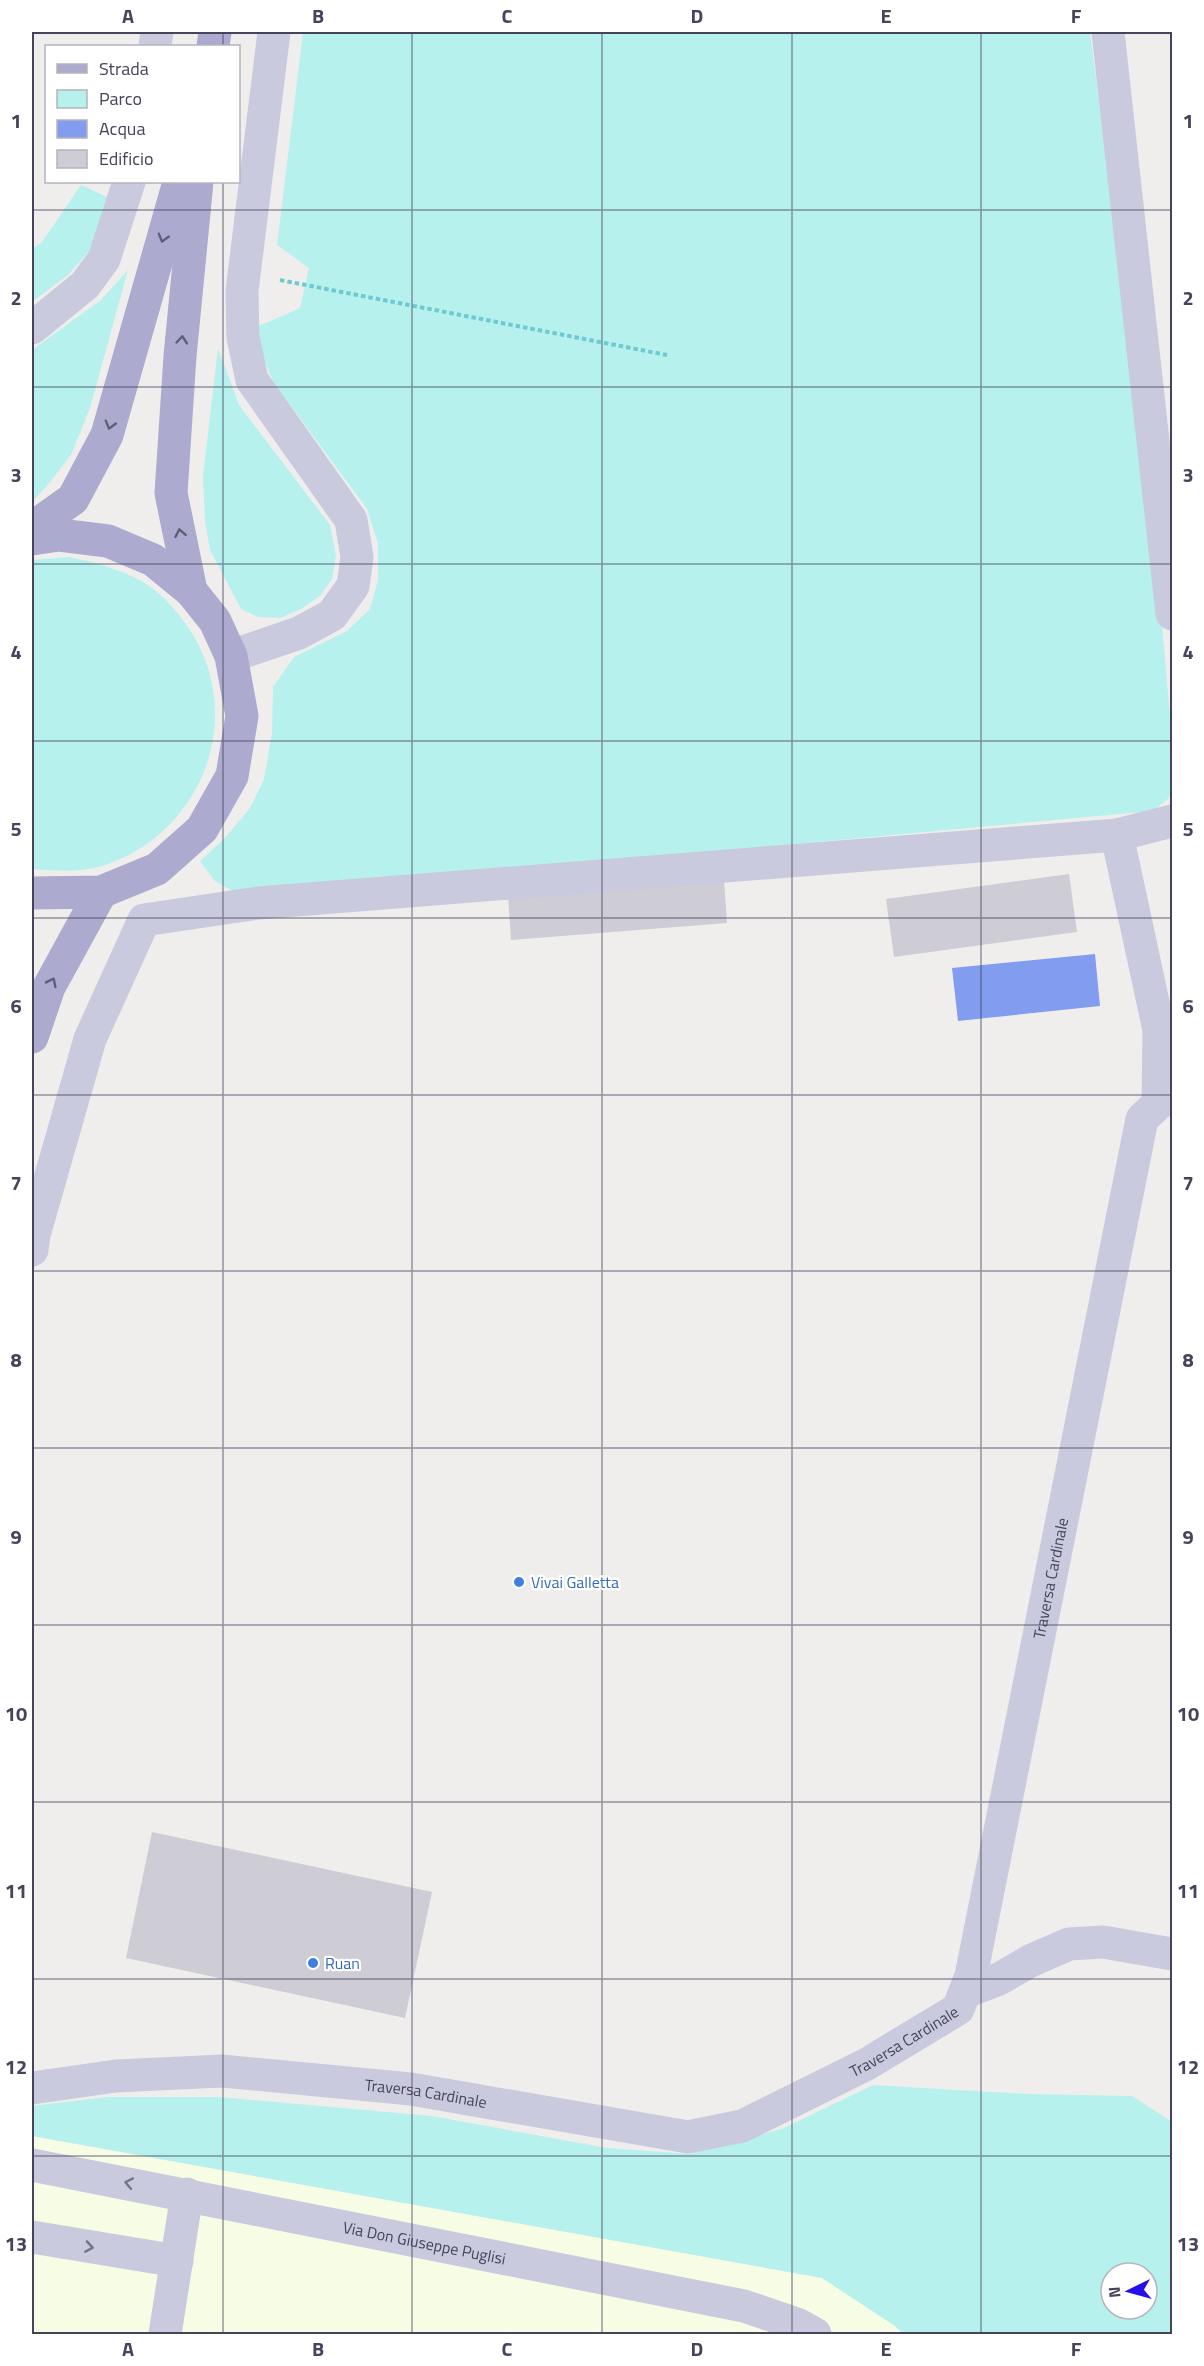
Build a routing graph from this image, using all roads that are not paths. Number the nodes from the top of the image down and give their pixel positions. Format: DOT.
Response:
graph roads {
  1 [pos="274,32"];
  2 [pos="1108,32"];
  3 [pos="129,183"];
  4 [pos="179,183"];
  5 [pos="197,183"];
  6 [pos="32,328"];
  7 [pos="32,528"];
  8 [pos="32,539"];
  9 [pos="191,591"];
  10 [pos="1173,614"];
  11 [pos="231,656"];
  12 [pos="1173,821"];
  13 [pos="1117,835"];
  14 [pos="101,892"];
  15 [pos="32,893"];
  16 [pos="32,1037"];
  17 [pos="1165,1106"];
  18 [pos="32,1250"];
  19 [pos="1173,1954"];
  20 [pos="965,1992"];
  21 [pos="32,2088"];
  22 [pos="32,2165"];
  23 [pos="187,2194"];
  24 [pos="32,2237"];
  25 [pos="177,2261"];
  26 [pos="165,2334"];
  27 [pos="815,2334"];
  1 -- 11 [label="street"];
  2 -- 10 [label="street"];
  3 -- 6 [label="street"];
  4 -- 7 [label="main road, one-way"];
  9 -- 5 [label="main road, one-way"];
  8 -- 9 [label="main road"];
  9 -- 11 [label="main road"];
  11 -- 14 [label="main road"];
  12 -- 13 [label="street"];
  13 -- 17 [label="street"];
  13 -- 18 [label="street"];
  14 -- 15 [label="main road"];
  16 -- 14 [label="main road, one-way"];
  17 -- 20 [label="street, Traversa Cardinale"];
  19 -- 20 [label="street"];
  20 -- 21 [label="street, Traversa Cardinale"];
  23 -- 22 [label="street, Via Don Giuseppe Puglisi, one-way"];
  23 -- 25 [label="street"];
  23 -- 27 [label="street, Via Don Giuseppe Puglisi"];
  24 -- 25 [label="street, one-way"];
  25 -- 26 [label="street"];
}
